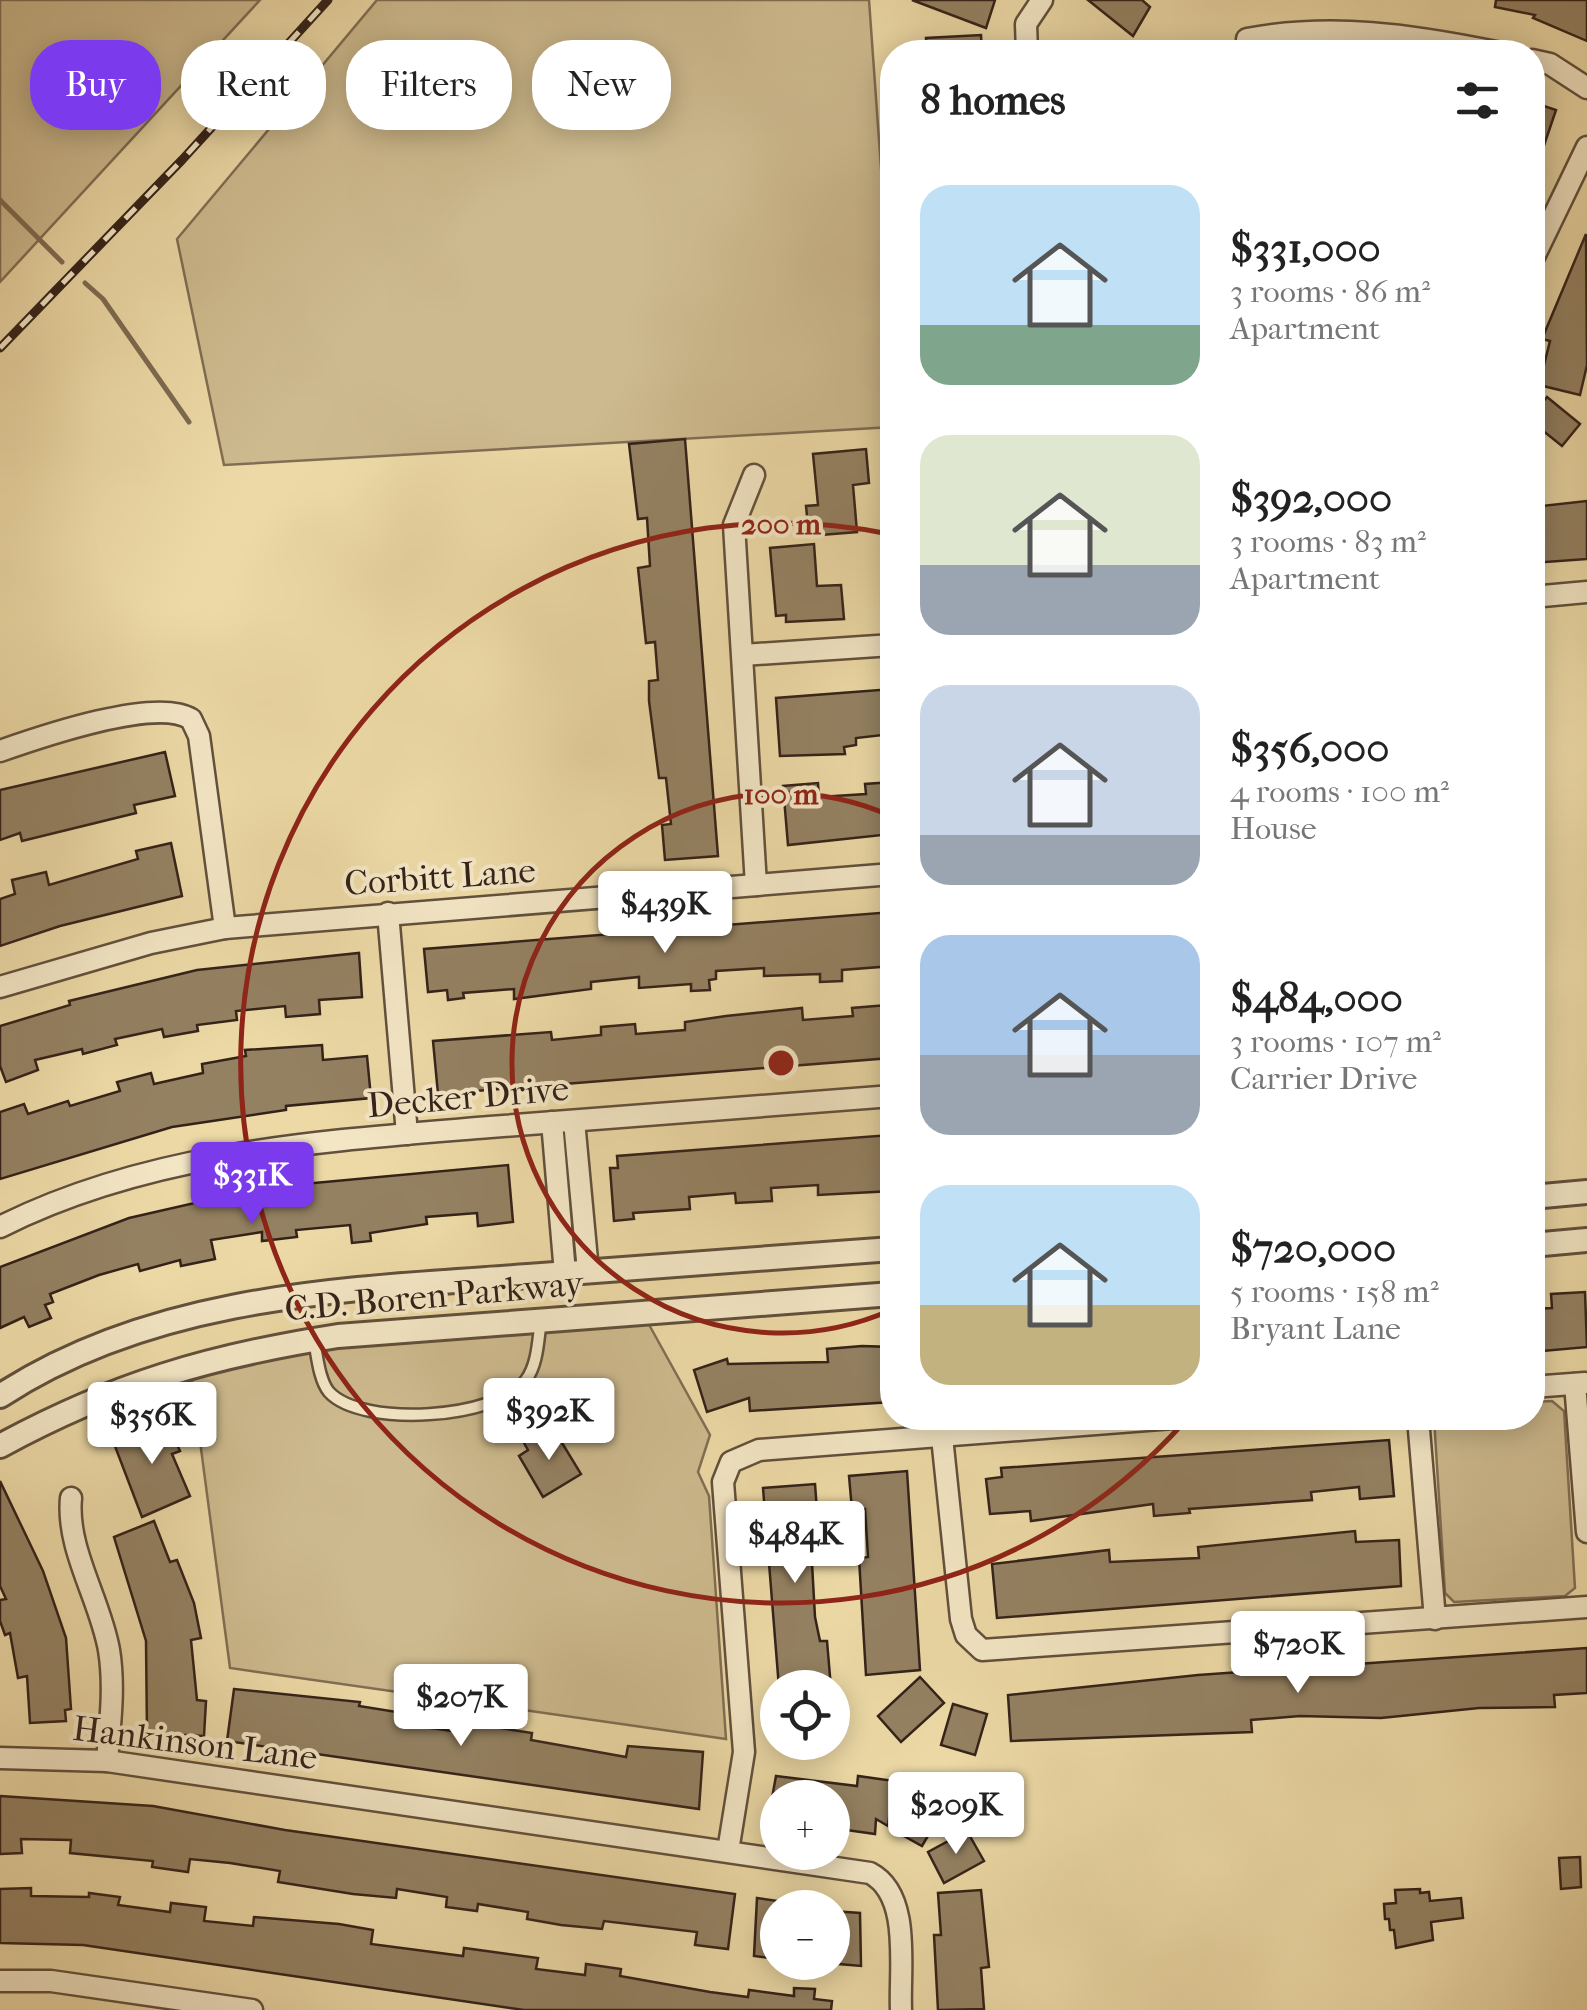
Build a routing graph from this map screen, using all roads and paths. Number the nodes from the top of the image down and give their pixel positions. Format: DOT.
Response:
graph roads {
  1 [pos="1042,0"];
  2 [pos="1027,40"];
  3 [pos="1248,40"];
  4 [pos="1438,40"];
  5 [pos="1545,63"];
  6 [pos="1587,88"];
  7 [pos="1587,146"];
  8 [pos="1545,233"];
  9 [pos="754,475"];
  10 [pos="1587,592"];
  11 [pos="1545,596"];
  12 [pos="880,646"];
  13 [pos="742,655"];
  14 [pos="0,750"];
  15 [pos="880,875"];
  16 [pos="756,884"];
  17 [pos="388,913"];
  18 [pos="225,928"];
  19 [pos="0,987"];
  20 [pos="880,1097"];
  21 [pos="563,1122"];
  22 [pos="406,1134"];
  23 [pos="1587,1192"];
  24 [pos="1545,1196"];
  25 [pos="0,1227"];
  26 [pos="1587,1240"];
  27 [pos="1545,1244"];
  28 [pos="880,1251"];
  29 [pos="577,1272"];
  30 [pos="880,1295"];
  31 [pos="542,1320"];
  32 [pos="314,1339"];
  33 [pos="1581,1383"];
  34 [pos="1545,1386"];
  35 [pos="0,1396"];
  36 [pos="921,1430"];
  37 [pos="945,1430"];
  38 [pos="1419,1430"];
  39 [pos="0,1446"];
  40 [pos="72,1498"];
  41 [pos="1587,1532"];
  42 [pos="1587,1607"];
  43 [pos="1435,1619"];
  44 [pos="0,1758"];
  45 [pos="107,1761"];
  46 [pos="728,1851"];
  47 [pos="0,1981"];
  48 [pos="252,2010"];
  49 [pos="901,2010"];
  1 -- 2 [label="street"];
  3 -- 4 [label="street"];
  5 -- 6 [label="street"];
  7 -- 8 [label="street"];
  9 -- 13 [label="street"];
  10 -- 11 [label="street"];
  12 -- 13 [label="street"];
  13 -- 16 [label="street"];
  14 -- 18 [label="street"];
  15 -- 16 [label="street, Corbitt Lane"];
  16 -- 17 [label="street, Corbitt Lane"];
  17 -- 18 [label="street, Corbitt Lane"];
  17 -- 22 [label="street"];
  18 -- 19 [label="street, Corbitt Lane"];
  20 -- 21 [label="street, Decker Drive"];
  21 -- 22 [label="street, Decker Drive"];
  21 -- 29 [label="street"];
  22 -- 25 [label="street, Decker Drive"];
  23 -- 24 [label="street"];
  26 -- 27 [label="street"];
  28 -- 29 [label="street, C.D. Boren Parkway"];
  29 -- 35 [label="street, C.D. Boren Parkway"];
  30 -- 31 [label="street, C.D. Boren Parkway"];
  31 -- 32 [label="street, C.D. Boren Parkway"];
  31 -- 32 [label="lane"];
  32 -- 39 [label="street, C.D. Boren Parkway"];
  33 -- 34 [label="street"];
  33 -- 41 [label="street"];
  36 -- 46 [label="street"];
  37 -- 43 [label="street"];
  38 -- 43 [label="street"];
  40 -- 45 [label="street"];
  42 -- 43 [label="street"];
  44 -- 45 [label="street, Hankinson Lane"];
  45 -- 46 [label="street, Hankinson Lane"];
  46 -- 49 [label="street, Hankinson Lane"];
  47 -- 48 [label="street"];
}
